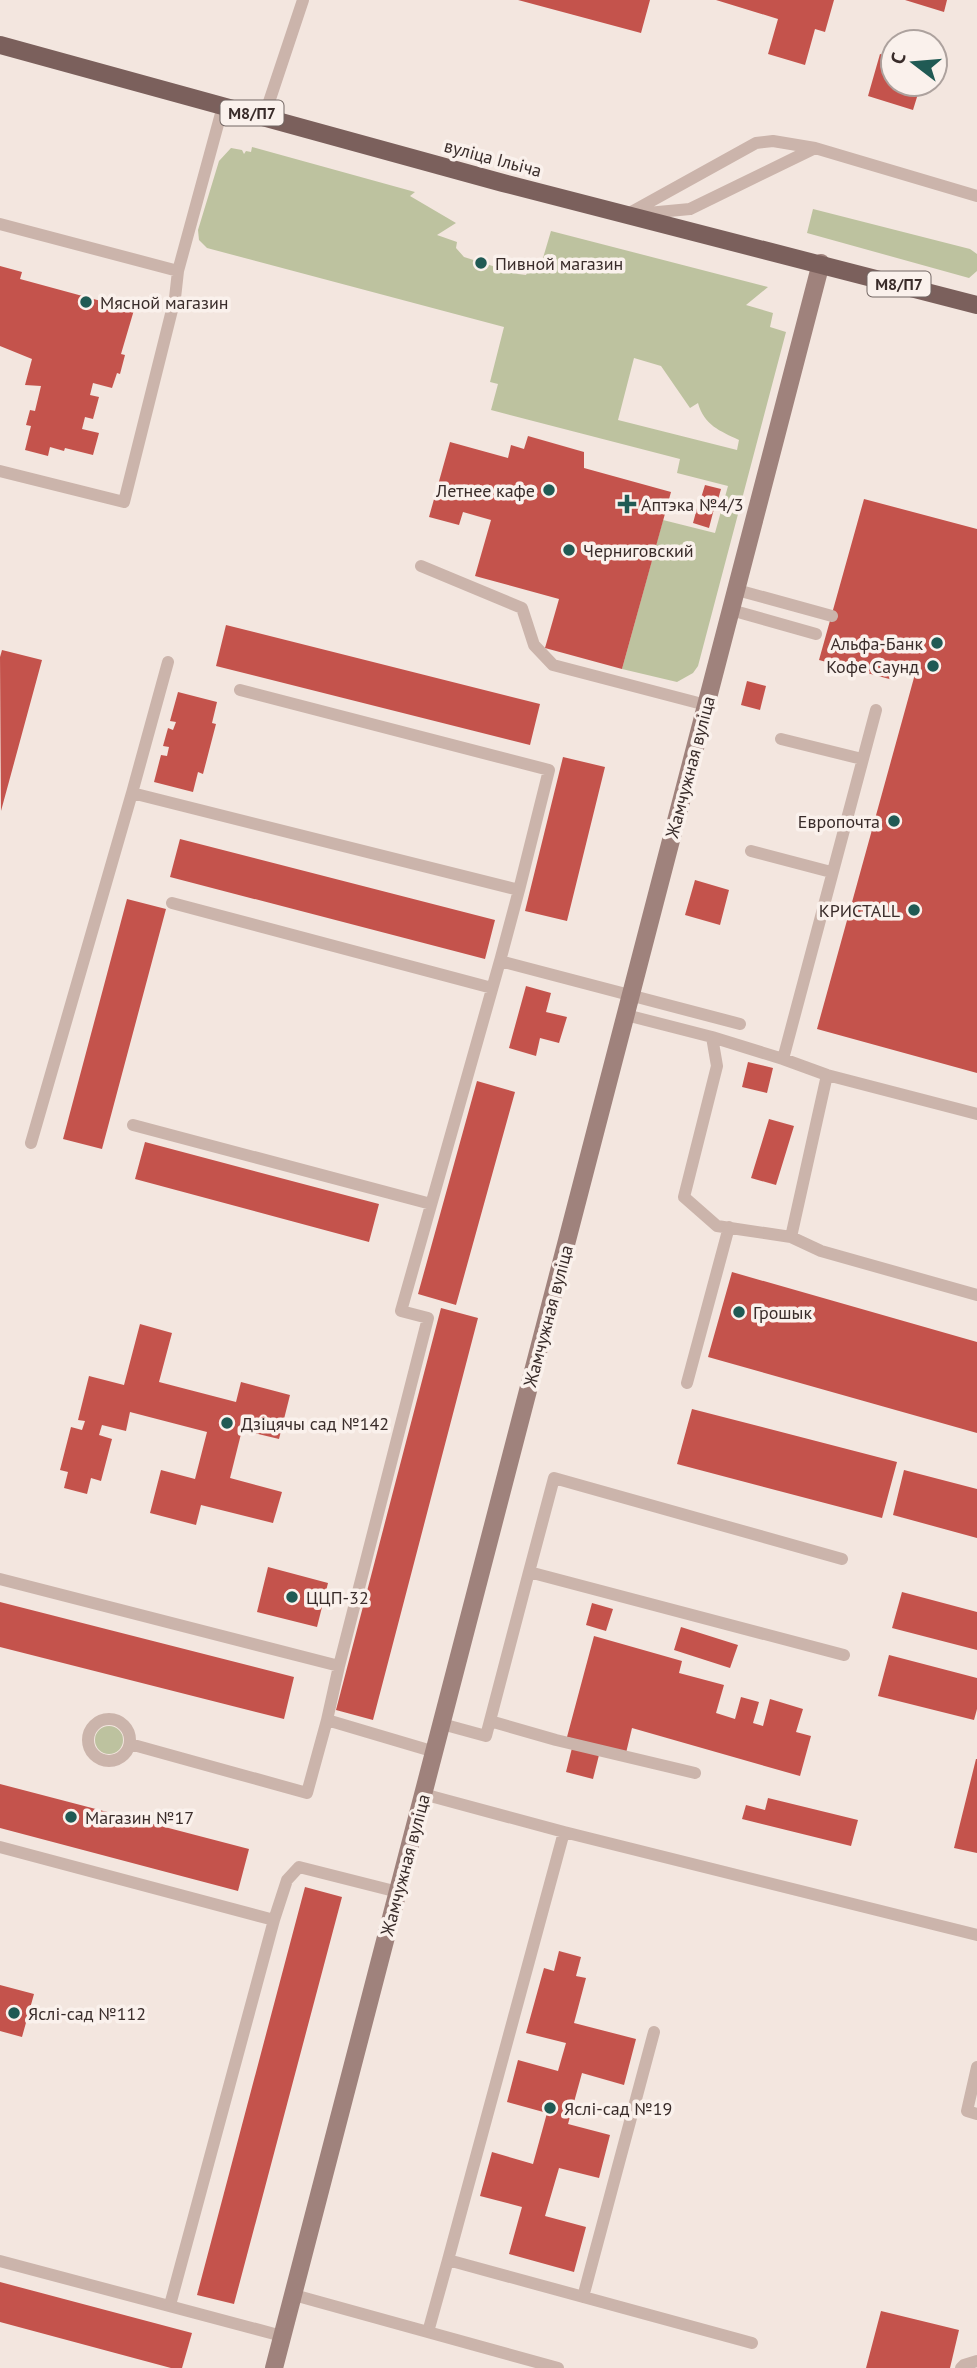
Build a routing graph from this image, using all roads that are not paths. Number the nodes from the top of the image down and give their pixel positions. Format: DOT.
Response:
graph roads {
  1 [pos="303,0"];
  2 [pos="0,46"];
  3 [pos="223,106"];
  4 [pos="264,117"];
  5 [pos="815,149"];
  6 [pos="977,196"];
  7 [pos="626,215"];
  8 [pos="0,224"];
  9 [pos="821,263"];
  10 [pos="178,271"];
  11 [pos="977,305"];
  12 [pos="0,471"];
  13 [pos="421,566"];
  14 [pos="737,590"];
  15 [pos="731,610"];
  16 [pos="831,616"];
  17 [pos="816,634"];
  18 [pos="168,662"];
  19 [pos="240,690"];
  20 [pos="706,705"];
  21 [pos="876,710"];
  22 [pos="781,739"];
  23 [pos="862,759"];
  24 [pos="132,793"];
  25 [pos="751,851"];
  26 [pos="831,872"];
  27 [pos="519,890"];
  28 [pos="172,902"];
  29 [pos="500,961"];
  30 [pos="492,988"];
  31 [pos="631,994"];
  32 [pos="626,1015"];
  33 [pos="740,1024"];
  34 [pos="712,1037"];
  35 [pos="783,1059"];
  36 [pos="827,1075"];
  37 [pos="977,1114"];
  38 [pos="133,1125"];
  39 [pos="31,1143"];
  40 [pos="431,1204"];
  41 [pos="729,1227"];
  42 [pos="791,1237"];
  43 [pos="977,1294"];
  44 [pos="687,1383"];
  45 [pos="842,1559"];
  46 [pos="528,1572"];
  47 [pos="0,1579"];
  48 [pos="844,1656"];
  49 [pos="339,1666"];
  50 [pos="327,1720"];
  51 [pos="489,1721"];
  52 [pos="442,1724"];
  53 [pos="130,1744"];
  54 [pos="435,1752"];
  55 [pos="695,1773"];
  56 [pos="424,1794"];
  57 [pos="564,1832"];
  58 [pos="0,1847"];
  59 [pos="398,1892"];
  60 [pos="274,1920"];
  61 [pos="977,1935"];
  62 [pos="654,2032"];
  63 [pos="977,2067"];
  64 [pos="977,2114"];
  65 [pos="448,2260"];
  66 [pos="0,2261"];
  67 [pos="294,2295"];
  68 [pos="583,2297"];
  69 [pos="170,2305"];
  70 [pos="428,2332"];
  71 [pos="282,2336"];
  72 [pos="752,2343"];
  73 [pos="977,2361"];
  74 [pos="274,2368"];
  75 [pos="558,2368"];
  76 [pos="961,2368"];
  1 -- 4 [label="lane"];
  2 -- 3 [label="main road, вуліца Ільіча / М8/П7"];
  3 -- 4 [label="main road, вуліца Ільіча / М8/П7"];
  3 -- 10 [label="lane"];
  4 -- 7 [label="main road, вуліца Ільіча / М8/П7"];
  5 -- 6 [label="lane"];
  5 -- 7 [label="lane"];
  5 -- 7 [label="lane"];
  7 -- 9 [label="main road, вуліца Ільіча / М8/П7"];
  8 -- 10 [label="lane"];
  9 -- 11 [label="main road, вуліца Ільіча / М8/П7"];
  9 -- 14 [label="main road, Жамчужная вуліца"];
  10 -- 12 [label="lane"];
  13 -- 20 [label="lane"];
  14 -- 15 [label="main road, Жамчужная вуліца"];
  14 -- 16 [label="lane"];
  15 -- 17 [label="lane"];
  15 -- 20 [label="main road, Жамчужная вуліца"];
  18 -- 24 [label="lane"];
  19 -- 27 [label="lane"];
  20 -- 31 [label="main road, Жамчужная вуліца"];
  21 -- 23 [label="lane"];
  22 -- 23 [label="lane"];
  23 -- 26 [label="lane"];
  24 -- 27 [label="lane"];
  24 -- 39 [label="lane"];
  25 -- 26 [label="lane"];
  26 -- 35 [label="lane"];
  27 -- 29 [label="lane"];
  28 -- 30 [label="lane"];
  29 -- 30 [label="lane"];
  29 -- 31 [label="lane"];
  30 -- 40 [label="lane"];
  31 -- 32 [label="main road, Жамчужная вуліца"];
  31 -- 33 [label="lane"];
  32 -- 34 [label="lane"];
  32 -- 52 [label="main road, Жамчужная вуліца"];
  34 -- 35 [label="lane"];
  34 -- 41 [label="lane"];
  35 -- 36 [label="lane"];
  36 -- 37 [label="lane"];
  36 -- 42 [label="lane"];
  38 -- 40 [label="lane"];
  40 -- 49 [label="lane"];
  41 -- 42 [label="lane"];
  41 -- 44 [label="lane"];
  42 -- 43 [label="lane"];
  45 -- 46 [label="lane"];
  46 -- 48 [label="lane"];
  46 -- 51 [label="lane"];
  47 -- 49 [label="lane"];
  49 -- 50 [label="lane"];
  50 -- 53 [label="lane"];
  50 -- 54 [label="lane"];
  51 -- 52 [label="lane"];
  51 -- 55 [label="lane"];
  52 -- 54 [label="main road, Жамчужная вуліца"];
  54 -- 56 [label="main road, Жамчужная вуліца"];
  56 -- 57 [label="lane"];
  56 -- 59 [label="main road, Жамчужная вуліца"];
  57 -- 61 [label="lane"];
  57 -- 65 [label="lane"];
  58 -- 60 [label="lane"];
  59 -- 60 [label="lane"];
  59 -- 67 [label="main road, Жамчужная вуліца"];
  60 -- 69 [label="lane"];
  62 -- 68 [label="lane"];
  63 -- 64 [label="lane"];
  65 -- 68 [label="lane"];
  65 -- 70 [label="lane"];
  66 -- 69 [label="lane"];
  67 -- 70 [label="lane"];
  67 -- 71 [label="main road, Жамчужная вуліца"];
  68 -- 72 [label="lane"];
  69 -- 71 [label="lane"];
  70 -- 75 [label="lane"];
  71 -- 74 [label="main road, Жамчужная вуліца"];
  73 -- 76 [label="lane"];
}
